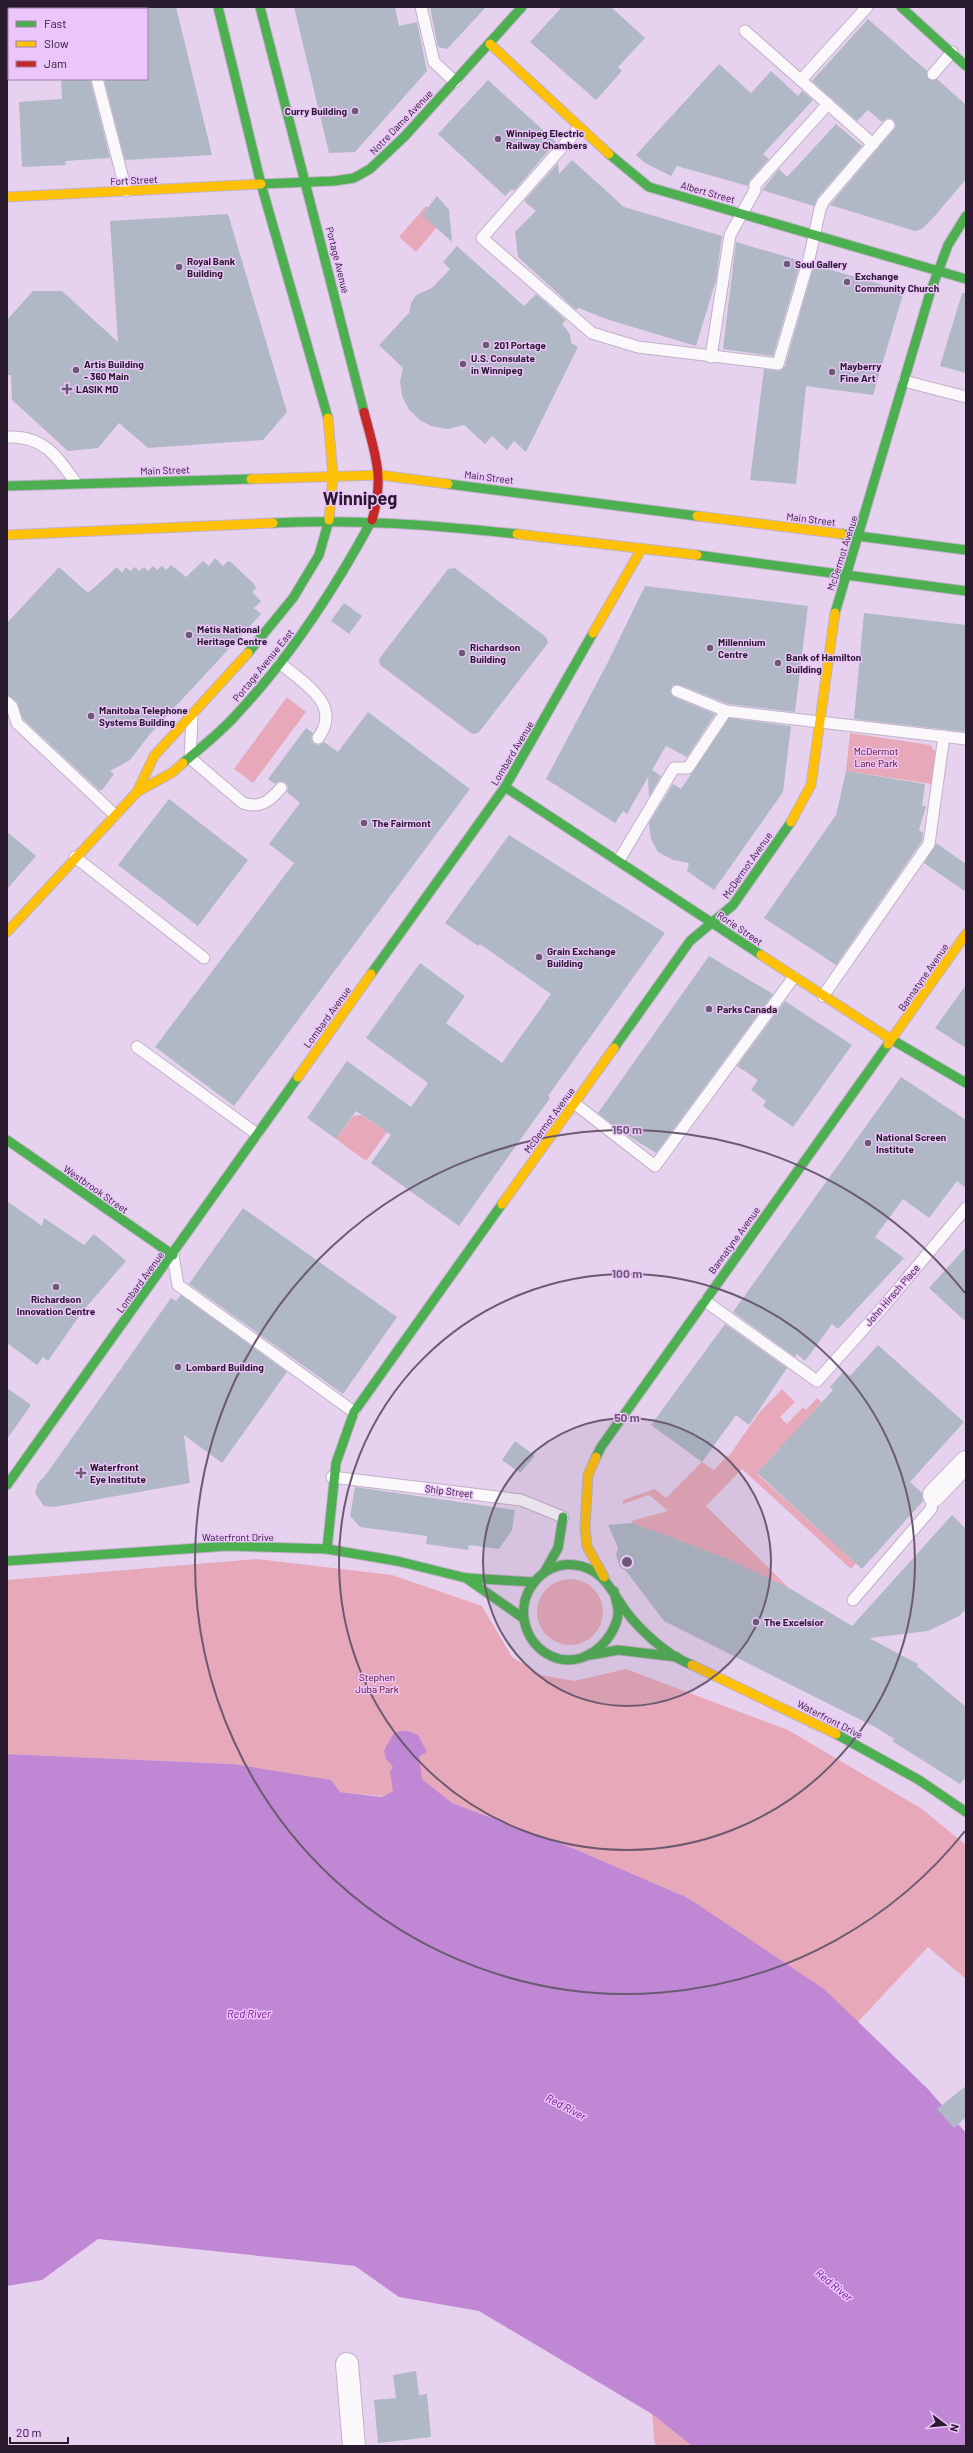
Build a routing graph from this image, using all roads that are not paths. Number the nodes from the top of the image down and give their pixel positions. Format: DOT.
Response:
graph roads {
  1 [pos="218,7"];
  2 [pos="260,7"];
  3 [pos="421,7"];
  4 [pos="522,7"];
  5 [pos="867,7"];
  6 [pos="900,7"];
  7 [pos="745,31"];
  8 [pos="490,44"];
  9 [pos="952,52"];
  10 [pos="966,66"];
  11 [pos="932,74"];
  12 [pos="97,80"];
  13 [pos="801,80"];
  14 [pos="455,82"];
  15 [pos="828,104"];
  16 [pos="889,125"];
  17 [pos="579,128"];
  18 [pos="873,144"];
  19 [pos="304,182"];
  20 [pos="261,184"];
  21 [pos="126,191"];
  22 [pos="7,198"];
  23 [pos="742,213"];
  24 [pos="966,216"];
  25 [pos="814,234"];
  26 [pos="937,270"];
  27 [pos="966,279"];
  28 [pos="711,357"];
  29 [pos="904,381"];
  30 [pos="966,397"];
  31 [pos="7,437"];
  32 [pos="380,475"];
  33 [pos="333,476"];
  34 [pos="76,483"];
  35 [pos="7,486"];
  36 [pos="329,520"];
  37 [pos="372,520"];
  38 [pos="7,535"];
  39 [pos="859,536"];
  40 [pos="642,548"];
  41 [pos="966,550"];
  42 [pos="846,576"];
  43 [pos="966,591"];
  44 [pos="280,663"];
  45 [pos="677,691"];
  46 [pos="7,702"];
  47 [pos="726,712"];
  48 [pos="192,716"];
  49 [pos="821,722"];
  50 [pos="944,736"];
  51 [pos="318,738"];
  52 [pos="966,739"];
  53 [pos="190,758"];
  54 [pos="505,787"];
  55 [pos="281,788"];
  56 [pos="137,792"];
  57 [pos="115,815"];
  58 [pos="75,857"];
  59 [pos="619,860"];
  60 [pos="712,923"];
  61 [pos="7,932"];
  62 [pos="966,934"];
  63 [pos="204,958"];
  64 [pos="794,977"];
  65 [pos="823,996"];
  66 [pos="892,1040"];
  67 [pos="137,1047"];
  68 [pos="966,1083"];
  69 [pos="574,1103"];
  70 [pos="257,1134"];
  71 [pos="7,1140"];
  72 [pos="966,1208"];
  73 [pos="173,1256"];
  74 [pos="705,1301"];
  75 [pos="354,1412"];
  76 [pos="962,1475"];
  77 [pos="332,1477"];
  78 [pos="7,1485"];
  79 [pos="934,1495"];
  80 [pos="563,1517"];
  81 [pos="327,1549"];
  82 [pos="7,1562"];
  83 [pos="545,1571"];
  84 [pos="604,1577"];
  85 [pos="466,1578"];
  86 [pos="533,1582"];
  87 [pos="614,1591"];
  88 [pos="853,1600"];
  89 [pos="523,1618"];
  90 [pos="591,1655"];
  91 [pos="677,1657"];
  92 [pos="966,1812"];
  93 [pos="347,2364"];
  94 [pos="354,2446"];
  1 -- 20 [label="street"];
  2 -- 19 [label="street, Portage Avenue"];
  3 -- 14 [label="lane"];
  4 -- 8 [label="street, Notre Dame Avenue"];
  5 -- 13 [label="lane"];
  6 -- 9 [label="street"];
  7 -- 13 [label="lane"];
  8 -- 14 [label="street, Notre Dame Avenue"];
  8 -- 17 [label="street, Albert Street"];
  9 -- 10 [label="street"];
  9 -- 11 [label="lane"];
  12 -- 21 [label="lane"];
  13 -- 15 [label="lane"];
  14 -- 19 [label="street, Notre Dame Avenue"];
  15 -- 18 [label="lane"];
  15 -- 23 [label="lane"];
  16 -- 18 [label="lane"];
  17 -- 23 [label="street, Albert Street"];
  17 -- 28 [label="lane"];
  18 -- 25 [label="lane"];
  19 -- 20 [label="street, Notre Dame Avenue"];
  19 -- 32 [label="street, Portage Avenue"];
  20 -- 21 [label="street, Fort Street"];
  20 -- 33 [label="street"];
  21 -- 22 [label="street, Fort Street"];
  23 -- 25 [label="street, Albert Street"];
  23 -- 28 [label="lane"];
  24 -- 26 [label="street, McDermot Avenue"];
  25 -- 26 [label="street, Albert Street"];
  25 -- 28 [label="lane"];
  26 -- 27 [label="street, Albert Street"];
  26 -- 29 [label="street, McDermot Avenue"];
  29 -- 30 [label="lane"];
  29 -- 39 [label="street, McDermot Avenue"];
  31 -- 34 [label="lane"];
  32 -- 33 [label="street, Main Street"];
  32 -- 37 [label="street, Portage Avenue"];
  32 -- 39 [label="street, Main Street"];
  33 -- 34 [label="street, Main Street"];
  33 -- 36 [label="street"];
  34 -- 35 [label="street, Main Street"];
  36 -- 37 [label="street"];
  36 -- 38 [label="street"];
  36 -- 48 [label="street, Portage Avenue East"];
  37 -- 40 [label="street"];
  37 -- 44 [label="street, Portage Avenue East"];
  39 -- 41 [label="street, Main Street"];
  39 -- 42 [label="street, McDermot Avenue"];
  40 -- 42 [label="street"];
  40 -- 54 [label="street, Lombard Avenue"];
  42 -- 43 [label="street"];
  42 -- 49 [label="street, McDermot Avenue"];
  44 -- 51 [label="lane"];
  44 -- 53 [label="street, Portage Avenue East"];
  45 -- 47 [label="lane"];
  46 -- 57 [label="lane"];
  47 -- 49 [label="lane"];
  47 -- 59 [label="lane"];
  48 -- 53 [label="lane"];
  48 -- 56 [label="street, Portage Avenue East"];
  49 -- 50 [label="lane"];
  49 -- 60 [label="street, McDermot Avenue"];
  50 -- 52 [label="lane"];
  50 -- 65 [label="lane"];
  53 -- 55 [label="lane"];
  53 -- 56 [label="street, Portage Avenue East"];
  54 -- 59 [label="street, Rorie Street"];
  54 -- 70 [label="street, Lombard Avenue"];
  56 -- 57 [label="street, Portage Avenue East"];
  57 -- 58 [label="street, Portage Avenue East"];
  58 -- 61 [label="street, Portage Avenue East"];
  58 -- 63 [label="lane"];
  59 -- 60 [label="street, Rorie Street"];
  60 -- 64 [label="street, Rorie Street"];
  60 -- 69 [label="street, McDermot Avenue"];
  62 -- 66 [label="street, Bannatyne Avenue"];
  64 -- 65 [label="street, Rorie Street"];
  64 -- 69 [label="lane"];
  65 -- 66 [label="street, Rorie Street"];
  66 -- 68 [label="street, Rorie Street"];
  66 -- 74 [label="street, Bannatyne Avenue"];
  67 -- 70 [label="lane"];
  69 -- 75 [label="street, McDermot Avenue"];
  70 -- 73 [label="street, Lombard Avenue"];
  71 -- 73 [label="street, Westbrook Street"];
  72 -- 74 [label="lane, John Hirsch Place"];
  73 -- 75 [label="lane"];
  73 -- 78 [label="street, Lombard Avenue"];
  74 -- 84 [label="street, Bannatyne Avenue"];
  75 -- 77 [label="street, McDermot Avenue"];
  76 -- 79 [label="street"];
  77 -- 80 [label="lane, Ship Street"];
  77 -- 81 [label="street, McDermot Avenue"];
  79 -- 88 [label="lane"];
  80 -- 83 [label="street"];
  81 -- 82 [label="street, Waterfront Drive"];
  81 -- 85 [label="street, Waterfront Drive"];
  83 -- 84 [label="street, Waterfront Drive"];
  83 -- 86 [label="street, Waterfront Drive"];
  84 -- 87 [label="street, Waterfront Drive"];
  85 -- 86 [label="street, Waterfront Drive"];
  85 -- 89 [label="street, Waterfront Drive"];
  86 -- 89 [label="street, Waterfront Drive"];
  87 -- 90 [label="street, Waterfront Drive"];
  87 -- 91 [label="street, Waterfront Drive"];
  89 -- 90 [label="street, Waterfront Drive"];
  90 -- 91 [label="street, Waterfront Drive"];
  91 -- 92 [label="street, Waterfront Drive"];
  93 -- 94 [label="street"];
}
